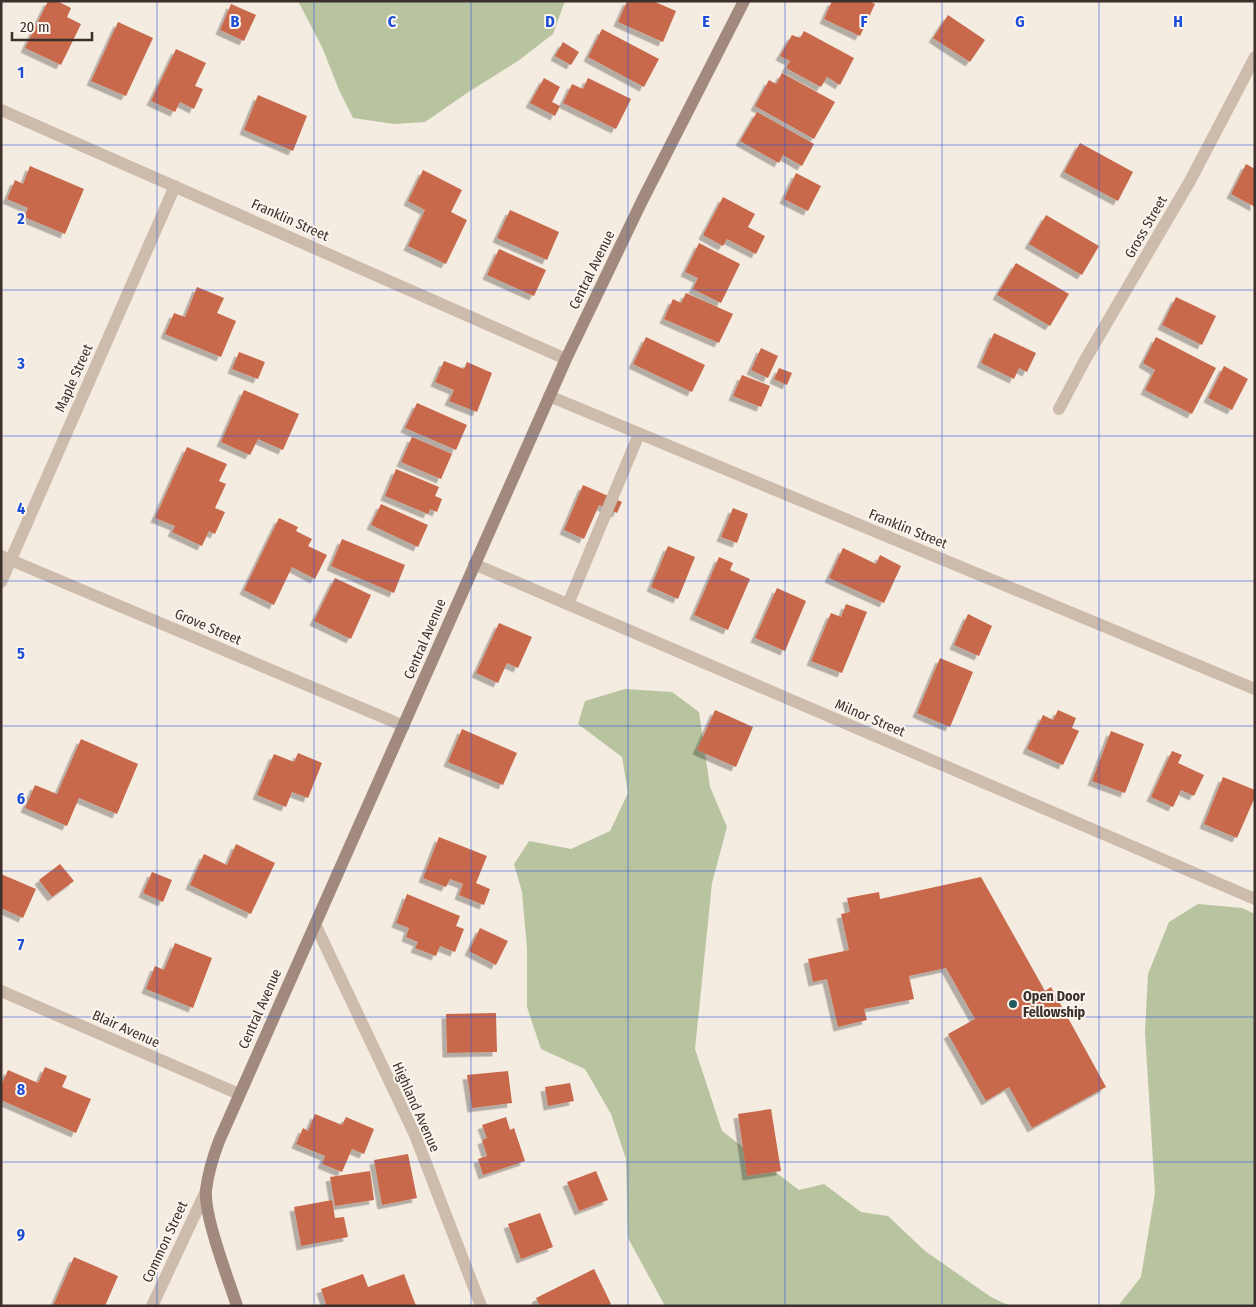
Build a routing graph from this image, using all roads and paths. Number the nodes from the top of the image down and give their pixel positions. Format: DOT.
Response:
graph roads {
  1 [pos="744,1"];
  2 [pos="1255,57"];
  3 [pos="1,110"];
  4 [pos="175,186"];
  5 [pos="566,359"];
  6 [pos="549,396"];
  7 [pos="1059,409"];
  8 [pos="639,434"];
  9 [pos="6,558"];
  10 [pos="474,564"];
  11 [pos="1,582"];
  12 [pos="568,604"];
  13 [pos="1255,689"];
  14 [pos="404,726"];
  15 [pos="1255,899"];
  16 [pos="315,924"];
  17 [pos="1,991"];
  18 [pos="238,1094"];
  19 [pos="206,1191"];
  20 [pos="152,1306"];
  21 [pos="236,1306"];
  22 [pos="481,1306"];
  1 -- 5 [label="street, Central Avenue"];
  2 -- 7 [label="street, Gross Street"];
  3 -- 4 [label="street, Franklin Street"];
  4 -- 5 [label="street, Franklin Street"];
  4 -- 9 [label="street, Maple Street"];
  5 -- 6 [label="street, Central Avenue"];
  6 -- 8 [label="street, Franklin Street"];
  6 -- 10 [label="street, Central Avenue"];
  8 -- 12 [label="street"];
  8 -- 13 [label="street, Franklin Street"];
  9 -- 11 [label="street, Maple Street"];
  9 -- 14 [label="street, Grove Street"];
  10 -- 12 [label="street, Milnor Street"];
  10 -- 14 [label="street, Central Avenue"];
  12 -- 15 [label="street, Milnor Street"];
  14 -- 16 [label="street, Central Avenue"];
  16 -- 18 [label="street, Central Avenue"];
  16 -- 22 [label="street, Highland Avenue"];
  17 -- 18 [label="street, Blair Avenue"];
  18 -- 19 [label="street, Central Avenue"];
  19 -- 20 [label="street, Common Street"];
  19 -- 21 [label="street, Central Avenue"];
}
